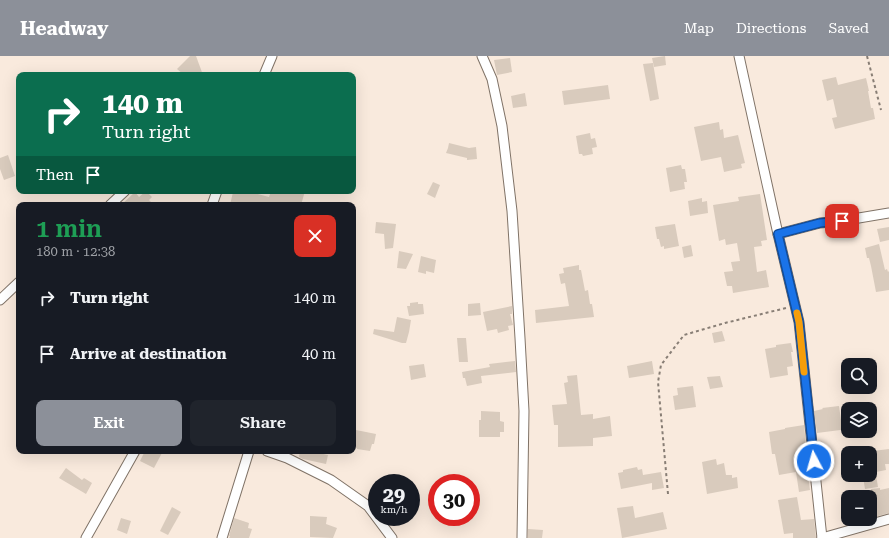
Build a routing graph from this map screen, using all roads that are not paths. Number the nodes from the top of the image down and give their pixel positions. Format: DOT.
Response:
graph roads {
  1 [pos="272,56"];
  2 [pos="482,56"];
  3 [pos="739,56"];
  4 [pos="265,72"];
  5 [pos="122,194"];
  6 [pos="113,202"];
  7 [pos="889,213"];
  8 [pos="778,234"];
  9 [pos="16,285"];
  10 [pos="0,300"];
  11 [pos="132,454"];
  12 [pos="248,454"];
  13 [pos="276,454"];
  14 [pos="889,519"];
  15 [pos="86,538"];
  16 [pos="222,538"];
  17 [pos="392,538"];
  18 [pos="522,538"];
  19 [pos="822,538"];
  1 -- 4 [label="street"];
  2 -- 18 [label="street"];
  3 -- 8 [label="street"];
  5 -- 6 [label="street"];
  7 -- 8 [label="street"];
  8 -- 19 [label="street"];
  9 -- 10 [label="street"];
  11 -- 15 [label="street"];
  12 -- 16 [label="street"];
  13 -- 17 [label="street"];
  14 -- 19 [label="street"];
}
